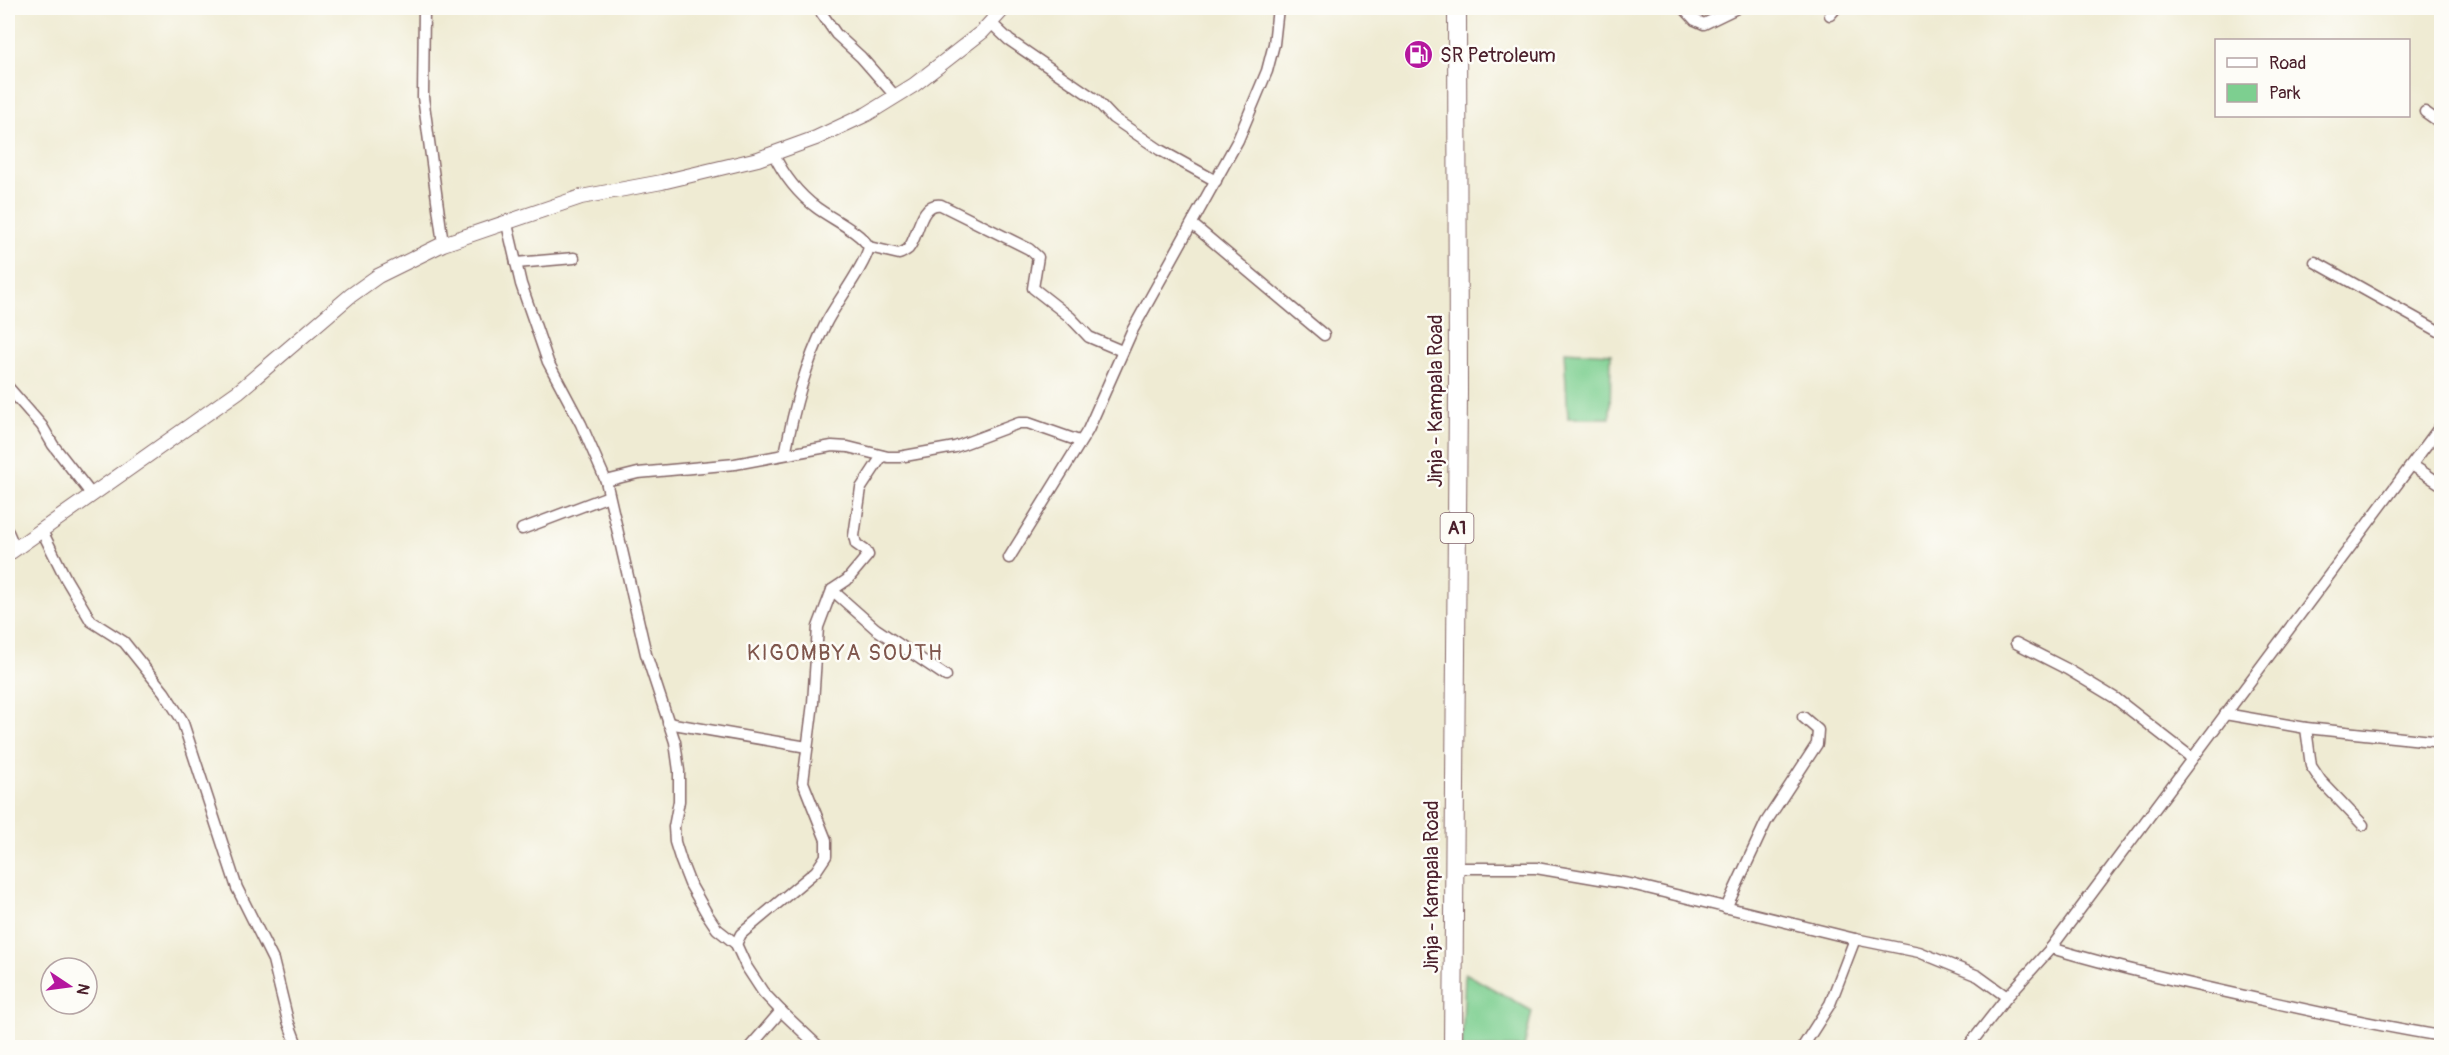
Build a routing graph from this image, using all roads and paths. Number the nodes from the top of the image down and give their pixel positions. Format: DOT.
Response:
graph roads {
  1 [pos="424,8"];
  2 [pos="818,8"];
  3 [pos="1004,8"];
  4 [pos="1278,8"];
  5 [pos="1456,8"];
  6 [pos="1684,8"];
  7 [pos="1737,8"];
  8 [pos="990,22"];
  9 [pos="896,97"];
  10 [pos="2425,112"];
  11 [pos="2442,124"];
  12 [pos="773,153"];
  13 [pos="1216,181"];
  14 [pos="507,224"];
  15 [pos="1192,224"];
  16 [pos="443,244"];
  17 [pos="869,247"];
  18 [pos="574,258"];
  19 [pos="516,262"];
  20 [pos="2315,262"];
  21 [pos="2442,333"];
  22 [pos="1324,335"];
  23 [pos="1122,351"];
  24 [pos="8,387"];
  25 [pos="2442,424"];
  26 [pos="1079,441"];
  27 [pos="786,454"];
  28 [pos="882,456"];
  29 [pos="2412,465"];
  30 [pos="606,481"];
  31 [pos="2442,485"];
  32 [pos="92,495"];
  33 [pos="609,496"];
  34 [pos="40,529"];
  35 [pos="522,529"];
  36 [pos="8,532"];
  37 [pos="11,551"];
  38 [pos="1009,558"];
  39 [pos="832,590"];
  40 [pos="2016,643"];
  41 [pos="946,676"];
  42 [pos="2225,714"];
  43 [pos="1803,717"];
  44 [pos="668,723"];
  45 [pos="2306,728"];
  46 [pos="2442,742"];
  47 [pos="807,747"];
  48 [pos="2192,758"];
  49 [pos="2363,825"];
  50 [pos="1453,868"];
  51 [pos="1726,908"];
  52 [pos="1855,939"];
  53 [pos="736,944"];
  54 [pos="2051,948"];
  55 [pos="2007,997"];
  56 [pos="781,1011"];
  57 [pos="2442,1036"];
  58 [pos="298,1047"];
  59 [pos="749,1047"];
  60 [pos="820,1047"];
  61 [pos="1453,1047"];
  62 [pos="1802,1047"];
  63 [pos="1967,1047"];
  1 -- 16 [label="street"];
  2 -- 9 [label="street"];
  3 -- 8 [label="street"];
  4 -- 13 [label="street"];
  5 -- 50 [label="highway, Jinja - Kampala Road / A1"];
  6 -- 7 [label="street"];
  8 -- 9 [label="street"];
  8 -- 13 [label="street"];
  9 -- 12 [label="street"];
  10 -- 11 [label="street"];
  12 -- 14 [label="street"];
  12 -- 17 [label="street"];
  13 -- 15 [label="street"];
  14 -- 16 [label="street"];
  14 -- 19 [label="street"];
  15 -- 22 [label="street"];
  15 -- 23 [label="street"];
  16 -- 32 [label="street"];
  17 -- 23 [label="street"];
  17 -- 27 [label="street"];
  18 -- 19 [label="street"];
  19 -- 30 [label="street"];
  20 -- 21 [label="street"];
  23 -- 26 [label="street"];
  24 -- 32 [label="street"];
  25 -- 29 [label="street"];
  26 -- 28 [label="street"];
  26 -- 38 [label="street"];
  27 -- 28 [label="street"];
  27 -- 30 [label="street"];
  28 -- 39 [label="street"];
  29 -- 31 [label="street"];
  29 -- 42 [label="street"];
  30 -- 33 [label="street"];
  32 -- 34 [label="street"];
  33 -- 35 [label="street"];
  33 -- 44 [label="street"];
  34 -- 37 [label="street"];
  34 -- 58 [label="street"];
  36 -- 37 [label="street"];
  39 -- 41 [label="street"];
  39 -- 47 [label="street"];
  40 -- 48 [label="street"];
  42 -- 45 [label="street"];
  42 -- 48 [label="street"];
  43 -- 51 [label="street"];
  44 -- 47 [label="street"];
  44 -- 53 [label="street"];
  45 -- 46 [label="street"];
  45 -- 49 [label="street"];
  47 -- 53 [label="street"];
  48 -- 54 [label="street"];
  50 -- 51 [label="street"];
  50 -- 61 [label="highway, Jinja - Kampala Road / A1"];
  51 -- 52 [label="street"];
  52 -- 55 [label="street"];
  52 -- 62 [label="street"];
  53 -- 56 [label="street"];
  54 -- 55 [label="street"];
  54 -- 57 [label="street"];
  55 -- 63 [label="street"];
  56 -- 59 [label="street"];
  56 -- 60 [label="street"];
}
